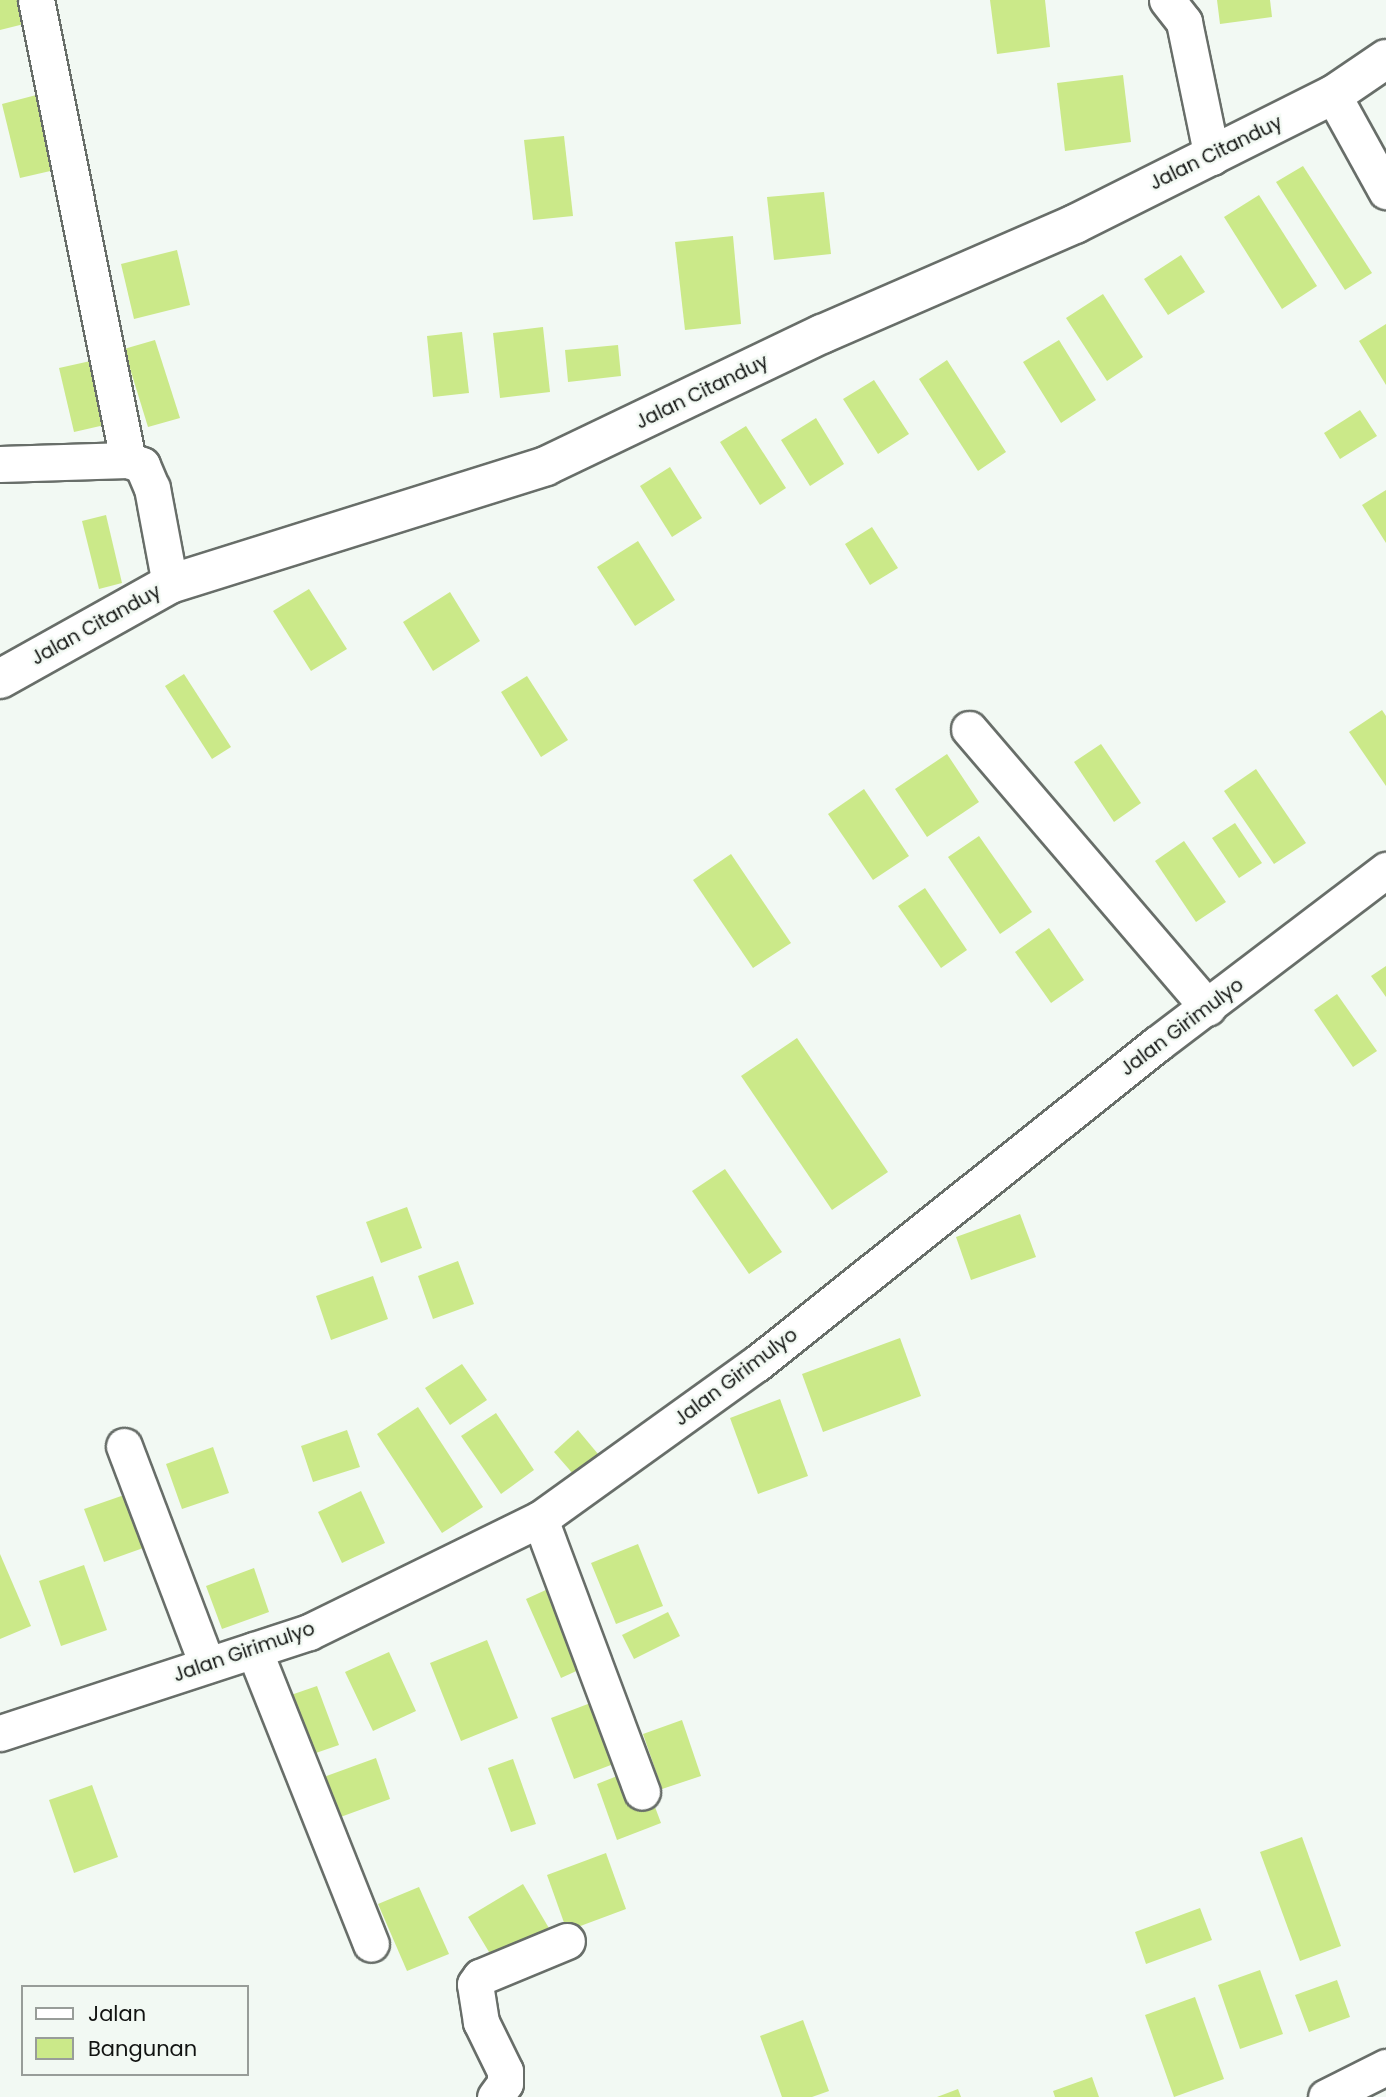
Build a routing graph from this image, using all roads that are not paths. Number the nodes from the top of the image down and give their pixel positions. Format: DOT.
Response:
graph roads {
  1 [pos="36,0"];
  2 [pos="1167,0"];
  3 [pos="1386,59"];
  4 [pos="1333,95"];
  5 [pos="1212,157"];
  6 [pos="1386,191"];
  7 [pos="128,460"];
  8 [pos="0,464"];
  9 [pos="170,584"];
  10 [pos="0,680"];
  11 [pos="969,729"];
  12 [pos="1386,870"];
  13 [pos="1208,1008"];
  14 [pos="124,1446"];
  15 [pos="540,1519"];
  16 [pos="254,1650"];
  17 [pos="207,1665"];
  18 [pos="0,1733"];
  19 [pos="642,1792"];
  20 [pos="567,1941"];
  21 [pos="371,1944"];
  22 [pos="1386,2067"];
  23 [pos="495,2097"];
  24 [pos="1326,2097"];
  1 -- 7 [label="street"];
  2 -- 5 [label="street"];
  3 -- 4 [label="street, Jalan Citanduy"];
  4 -- 5 [label="street, Jalan Citanduy"];
  4 -- 6 [label="street"];
  5 -- 9 [label="street, Jalan Citanduy"];
  7 -- 8 [label="street"];
  7 -- 9 [label="street"];
  9 -- 10 [label="street, Jalan Citanduy"];
  11 -- 13 [label="street"];
  12 -- 13 [label="street, Jalan Girimulyo"];
  13 -- 15 [label="street, Jalan Girimulyo"];
  14 -- 17 [label="street"];
  15 -- 16 [label="street, Jalan Girimulyo"];
  15 -- 19 [label="street"];
  16 -- 17 [label="street, Jalan Girimulyo"];
  16 -- 21 [label="street"];
  17 -- 18 [label="street, Jalan Girimulyo"];
  20 -- 23 [label="street"];
  22 -- 24 [label="street"];
}
